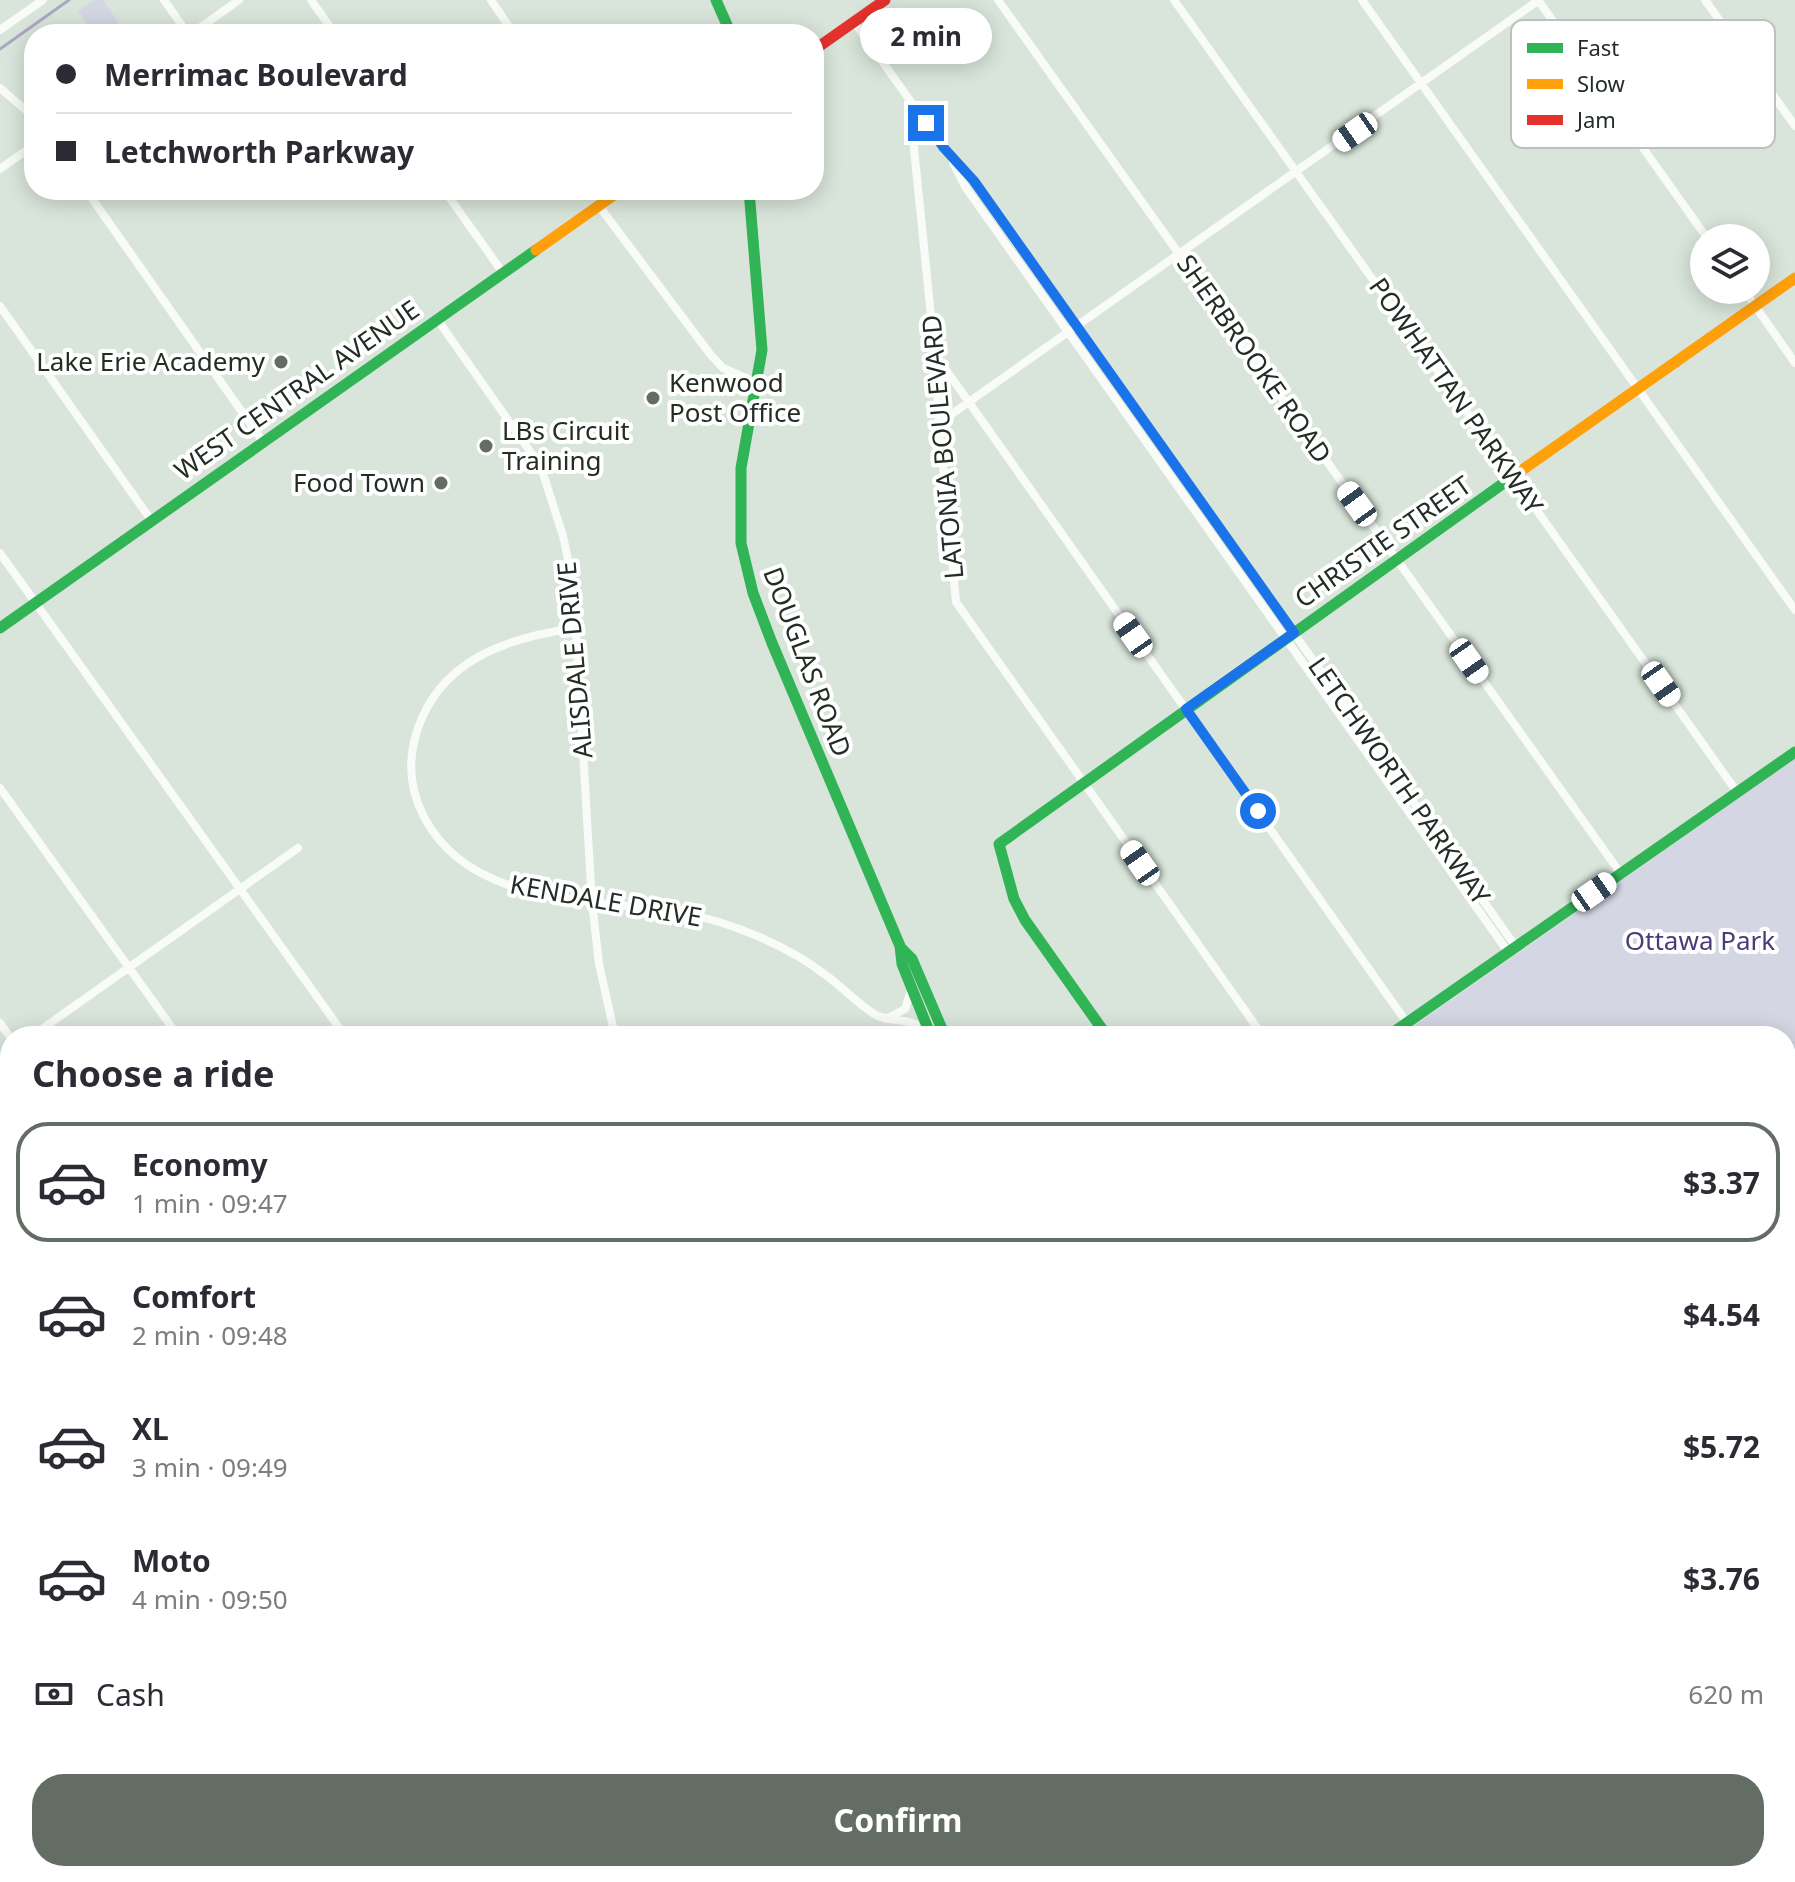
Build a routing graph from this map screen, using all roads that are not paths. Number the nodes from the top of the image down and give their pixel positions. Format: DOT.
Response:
graph roads {
  1 [pos="43,0"];
  2 [pos="164,0"];
  3 [pos="239,0"];
  4 [pos="311,0"];
  5 [pos="491,0"];
  6 [pos="716,0"];
  7 [pos="885,0"];
  8 [pos="998,0"];
  9 [pos="1174,0"];
  10 [pos="1362,0"];
  11 [pos="1538,0"];
  12 [pos="1705,0"];
  13 [pos="1552,20"];
  14 [pos="1719,20"];
  15 [pos="854,22"];
  16 [pos="182,24"];
  17 [pos="204,24"];
  18 [pos="328,24"];
  19 [pos="507,24"];
  20 [pos="727,24"];
  21 [pos="0,30"];
  22 [pos="824,43"];
  23 [pos="1422,85"];
  24 [pos="0,88"];
  25 [pos="908,98"];
  26 [pos="1775,98"];
  27 [pos="24,108"];
  28 [pos="1795,126"];
  29 [pos="944,148"];
  30 [pos="1643,148"];
  31 [pos="24,152"];
  32 [pos="0,169"];
  33 [pos="1297,172"];
  34 [pos="93,200"];
  35 [pos="451,200"];
  36 [pos="607,200"];
  37 [pos="750,200"];
  38 [pos="599,206"];
  39 [pos="1697,224"];
  40 [pos="1180,255"];
  41 [pos="503,273"];
  42 [pos="1795,278"];
  43 [pos="1753,304"];
  44 [pos="0,306"];
  45 [pos="1755,307"];
  46 [pos="437,319"];
  47 [pos="1078,327"];
  48 [pos="1069,333"];
  49 [pos="935,356"];
  50 [pos="1795,363"];
  51 [pos="757,383"];
  52 [pos="1638,390"];
  53 [pos="969,404"];
  54 [pos="939,423"];
  55 [pos="263,442"];
  56 [pos="1514,477"];
  57 [pos="151,520"];
  58 [pos="0,553"];
  59 [pos="1396,559"];
  60 [pos="35,603"];
  61 [pos="1795,610"];
  62 [pos="0,628"];
  63 [pos="575,628"];
  64 [pos="1290,635"];
  65 [pos="1186,709"];
  66 [pos="1795,752"];
  67 [pos="1083,782"];
  68 [pos="0,788"];
  69 [pos="1737,792"];
  70 [pos="298,848"];
  71 [pos="1621,874"];
  72 [pos="240,890"];
  73 [pos="592,902"];
  74 [pos="900,946"];
  75 [pos="1512,949"];
  76 [pos="129,967"];
  77 [pos="911,988"];
  78 [pos="885,1019"];
  79 [pos="1407,1023"];
  80 [pos="46,1026"];
  81 [pos="171,1026"];
  82 [pos="338,1026"];
  83 [pos="613,1026"];
  84 [pos="917,1026"];
  85 [pos="926,1026"];
  86 [pos="941,1026"];
  87 [pos="1100,1026"];
  88 [pos="1256,1026"];
  89 [pos="1403,1026"];
  1 -- 21 [label="street"];
  2 -- 16 [label="street"];
  3 -- 17 [label="street"];
  4 -- 18 [label="street"];
  5 -- 19 [label="street"];
  6 -- 20 [label="street"];
  7 -- 15 [label="street"];
  8 -- 40 [label="street, SHERBROOKE ROAD"];
  9 -- 33 [label="street, POWHATTAN PARKWAY"];
  10 -- 23 [label="street"];
  11 -- 13 [label="street"];
  11 -- 23 [label="street"];
  12 -- 14 [label="street"];
  15 -- 22 [label="street"];
  15 -- 25 [label="street, LETCHWORTH PARKWAY"];
  23 -- 33 [label="street"];
  23 -- 52 [label="street"];
  24 -- 27 [label="street"];
  25 -- 29 [label="street, LETCHWORTH PARKWAY"];
  25 -- 49 [label="street, LATONIA BOULEVARD"];
  26 -- 28 [label="street"];
  29 -- 47 [label="street, LETCHWORTH PARKWAY"];
  29 -- 48 [label="street, LETCHWORTH PARKWAY"];
  30 -- 39 [label="street"];
  31 -- 32 [label="street"];
  33 -- 40 [label="street"];
  33 -- 56 [label="street, POWHATTAN PARKWAY"];
  34 -- 55 [label="street"];
  35 -- 41 [label="street"];
  36 -- 38 [label="street, WEST CENTRAL AVENUE"];
  37 -- 51 [label="street, DOUGLAS ROAD"];
  38 -- 41 [label="street, WEST CENTRAL AVENUE"];
  38 -- 51 [label="street"];
  40 -- 47 [label="street"];
  40 -- 59 [label="street, SHERBROOKE ROAD"];
  41 -- 46 [label="street, WEST CENTRAL AVENUE"];
  42 -- 45 [label="street, CHRISTIE STREET"];
  43 -- 45 [label="street"];
  44 -- 57 [label="street"];
  45 -- 50 [label="street"];
  45 -- 52 [label="street, CHRISTIE STREET"];
  46 -- 55 [label="street, WEST CENTRAL AVENUE"];
  46 -- 63 [label="street, ALISDALE DRIVE"];
  47 -- 48 [label="street"];
  47 -- 64 [label="street, LETCHWORTH PARKWAY"];
  48 -- 53 [label="street"];
  48 -- 64 [label="street, LETCHWORTH PARKWAY"];
  49 -- 53 [label="street"];
  49 -- 54 [label="street, LATONIA BOULEVARD"];
  51 -- 74 [label="street, DOUGLAS ROAD"];
  52 -- 56 [label="street, CHRISTIE STREET"];
  52 -- 61 [label="street"];
  53 -- 54 [label="street"];
  53 -- 65 [label="street"];
  54 -- 67 [label="street, LATONIA BOULEVARD"];
  55 -- 57 [label="street, WEST CENTRAL AVENUE"];
  56 -- 59 [label="street, CHRISTIE STREET"];
  56 -- 69 [label="street, POWHATTAN PARKWAY"];
  57 -- 60 [label="street, WEST CENTRAL AVENUE"];
  58 -- 60 [label="street"];
  59 -- 64 [label="street, CHRISTIE STREET"];
  59 -- 71 [label="street, SHERBROOKE ROAD"];
  60 -- 62 [label="street, WEST CENTRAL AVENUE"];
  60 -- 72 [label="street"];
  63 -- 73 [label="street, ALISDALE DRIVE"];
  63 -- 73 [label="street, KENDALE DRIVE"];
  64 -- 65 [label="street, CHRISTIE STREET"];
  64 -- 75 [label="street, LETCHWORTH PARKWAY"];
  65 -- 67 [label="street, CHRISTIE STREET"];
  65 -- 79 [label="street"];
  66 -- 69 [label="street"];
  67 -- 87 [label="street, CHRISTIE STREET"];
  67 -- 88 [label="street, LATONIA BOULEVARD"];
  68 -- 76 [label="street"];
  69 -- 71 [label="street"];
  70 -- 72 [label="street"];
  71 -- 75 [label="street"];
  72 -- 76 [label="street"];
  72 -- 82 [label="street"];
  73 -- 78 [label="street, KENDALE DRIVE"];
  73 -- 83 [label="street, ALISDALE DRIVE"];
  74 -- 77 [label="street, DOUGLAS ROAD"];
  74 -- 86 [label="street, DOUGLAS ROAD"];
  75 -- 79 [label="street"];
  76 -- 80 [label="street"];
  76 -- 81 [label="street"];
  77 -- 78 [label="street"];
  77 -- 85 [label="street, DOUGLAS ROAD"];
  78 -- 84 [label="street, KENDALE DRIVE"];
  79 -- 89 [label="street"];
}
